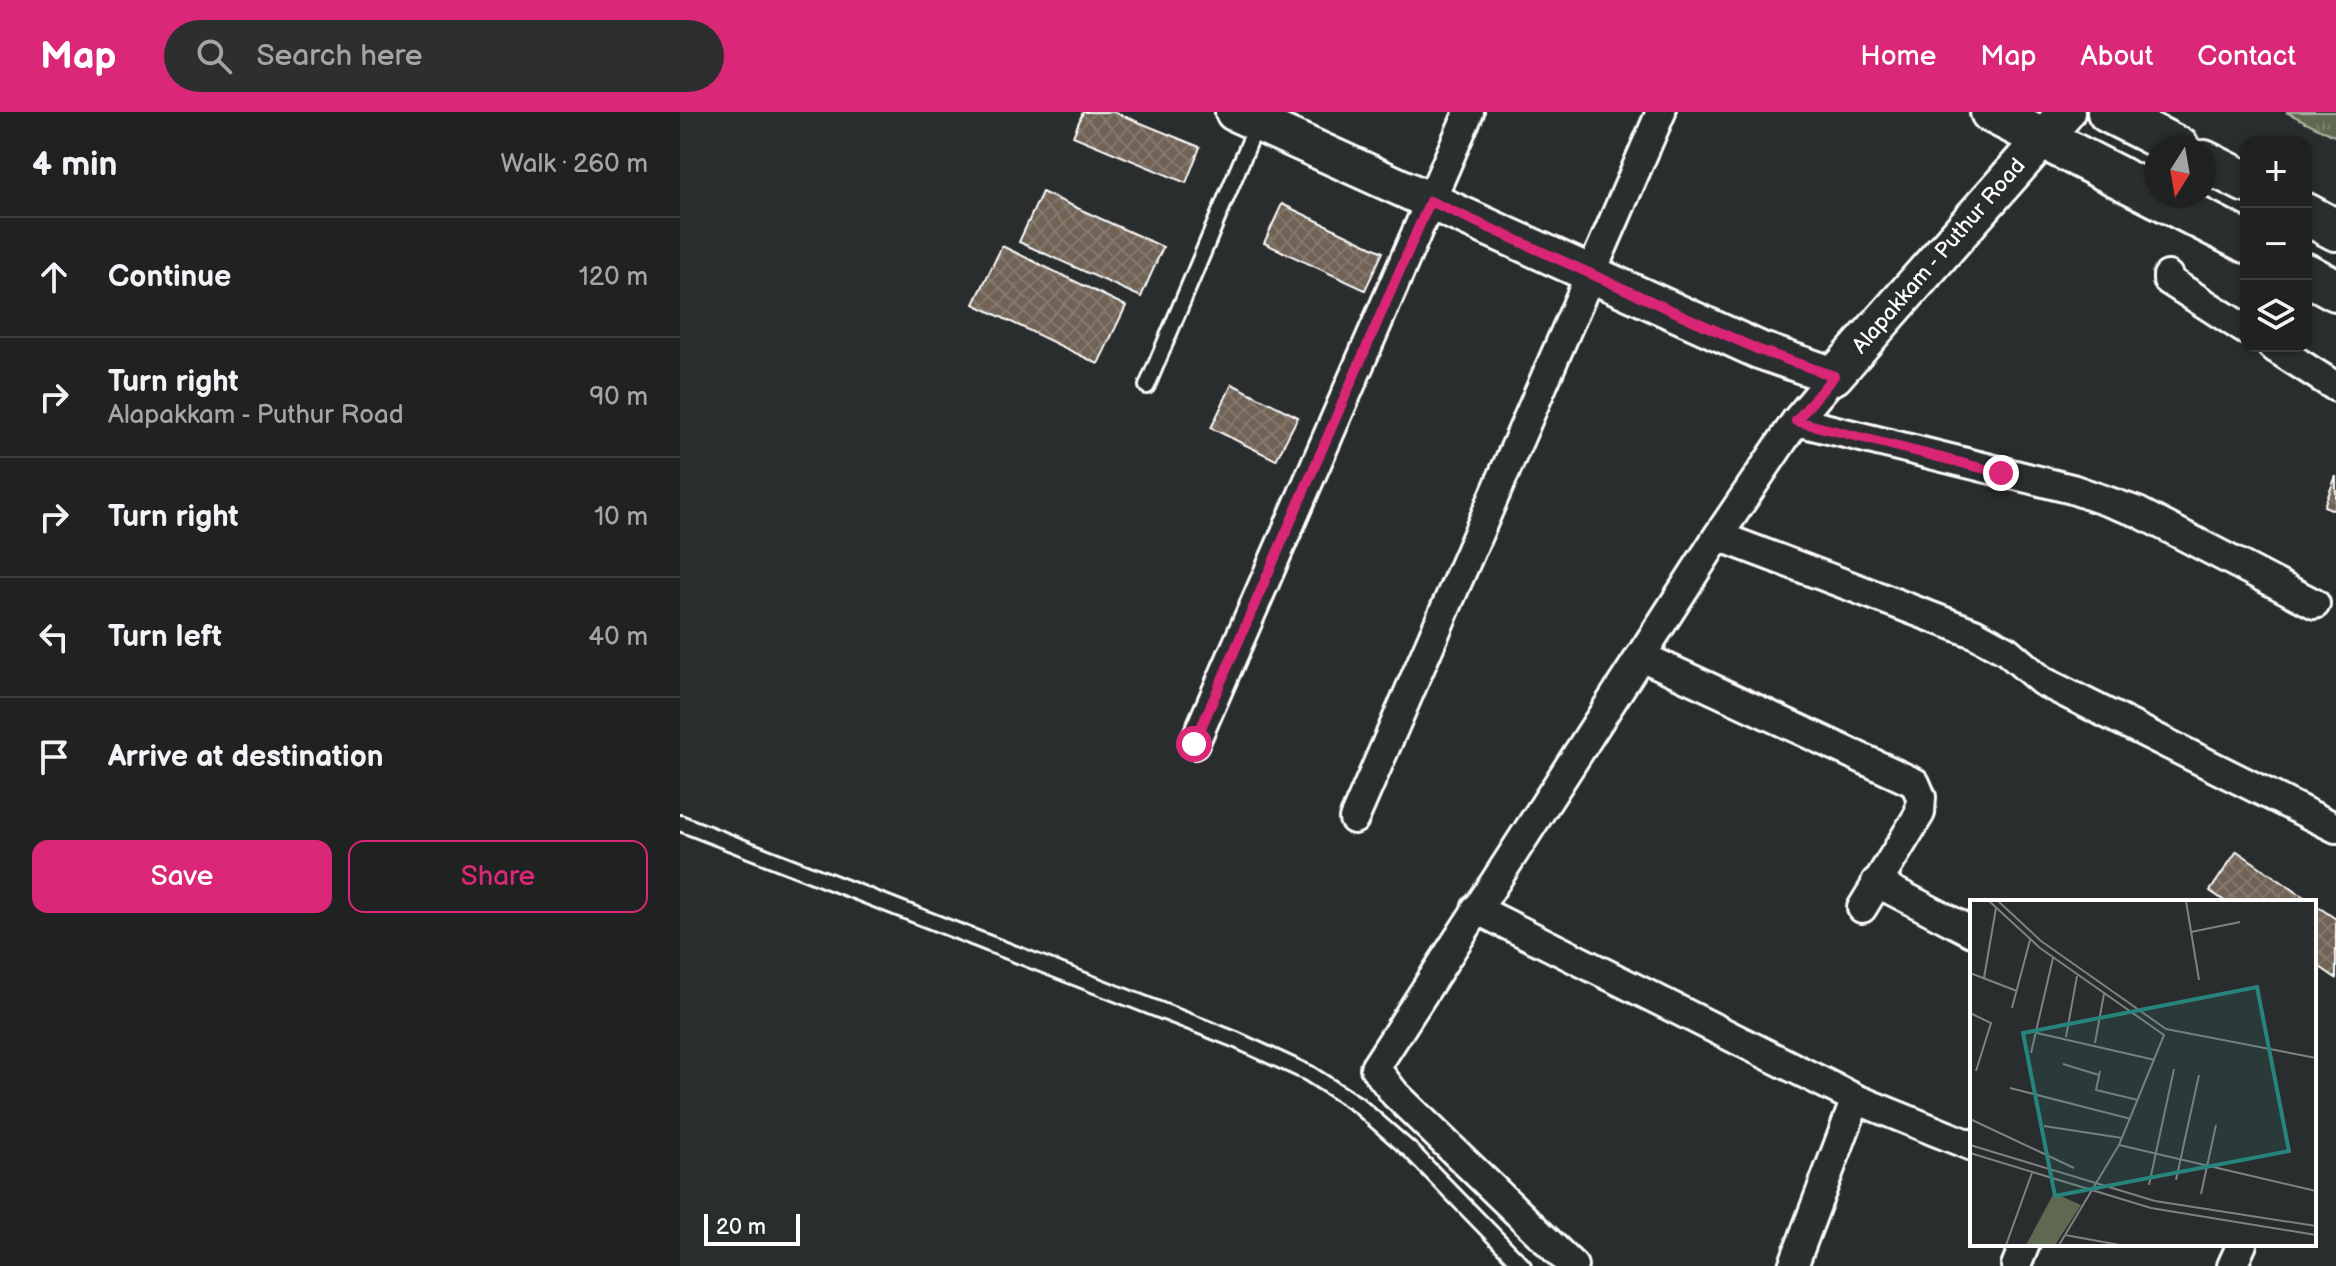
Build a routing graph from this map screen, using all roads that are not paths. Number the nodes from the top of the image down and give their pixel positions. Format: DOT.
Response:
graph roads {
  1 [pos="1469,112"];
  2 [pos="1661,112"];
  3 [pos="1991,112"];
  4 [pos="2108,112"];
  5 [pos="1251,116"];
  6 [pos="2054,125"];
  7 [pos="2155,136"];
  8 [pos="2216,167"];
  9 [pos="2240,179"];
  10 [pos="1430,201"];
  11 [pos="2312,217"];
  12 [pos="2336,230"];
  13 [pos="2240,238"];
  14 [pos="1591,274"];
  15 [pos="2168,276"];
  16 [pos="2312,277"];
  17 [pos="2336,290"];
  18 [pos="2240,326"];
  19 [pos="2281,352"];
  20 [pos="1834,376"];
  21 [pos="1147,386"];
  22 [pos="2336,387"];
  23 [pos="1796,421"];
  24 [pos="1718,536"];
  25 [pos="2315,604"];
  26 [pos="1641,656"];
  27 [pos="1194,744"];
  28 [pos="1354,819"];
  29 [pos="680,823"];
  30 [pos="2336,828"];
  31 [pos="1876,882"];
  32 [pos="1862,908"];
  33 [pos="1476,909"];
  34 [pos="1970,931"];
  35 [pos="1856,1099"];
  36 [pos="1970,1145"];
  37 [pos="2024,1246"];
  38 [pos="1523,1266"];
  39 [pos="1573,1266"];
  40 [pos="1793,1266"];
  41 [pos="2016,1266"];
  1 -- 10 [label="street"];
  2 -- 14 [label="street"];
  3 -- 6 [label="main road"];
  4 -- 7 [label="main road"];
  5 -- 10 [label="street"];
  5 -- 21 [label="lane"];
  6 -- 13 [label="main road"];
  6 -- 20 [label="street, Alapakkam - Puthur Road"];
  8 -- 9 [label="main road"];
  10 -- 14 [label="street"];
  10 -- 27 [label="street"];
  11 -- 12 [label="main road"];
  14 -- 20 [label="street"];
  14 -- 28 [label="street"];
  15 -- 18 [label="street"];
  16 -- 17 [label="main road"];
  19 -- 22 [label="street"];
  20 -- 23 [label="street"];
  23 -- 24 [label="street"];
  23 -- 25 [label="street"];
  24 -- 26 [label="street"];
  24 -- 30 [label="street"];
  26 -- 31 [label="street"];
  26 -- 33 [label="street"];
  29 -- 38 [label="lane"];
  31 -- 32 [label="street"];
  31 -- 34 [label="street"];
  33 -- 35 [label="street"];
  33 -- 39 [label="street"];
  35 -- 36 [label="street"];
  35 -- 40 [label="street"];
  37 -- 41 [label="street"];
}
